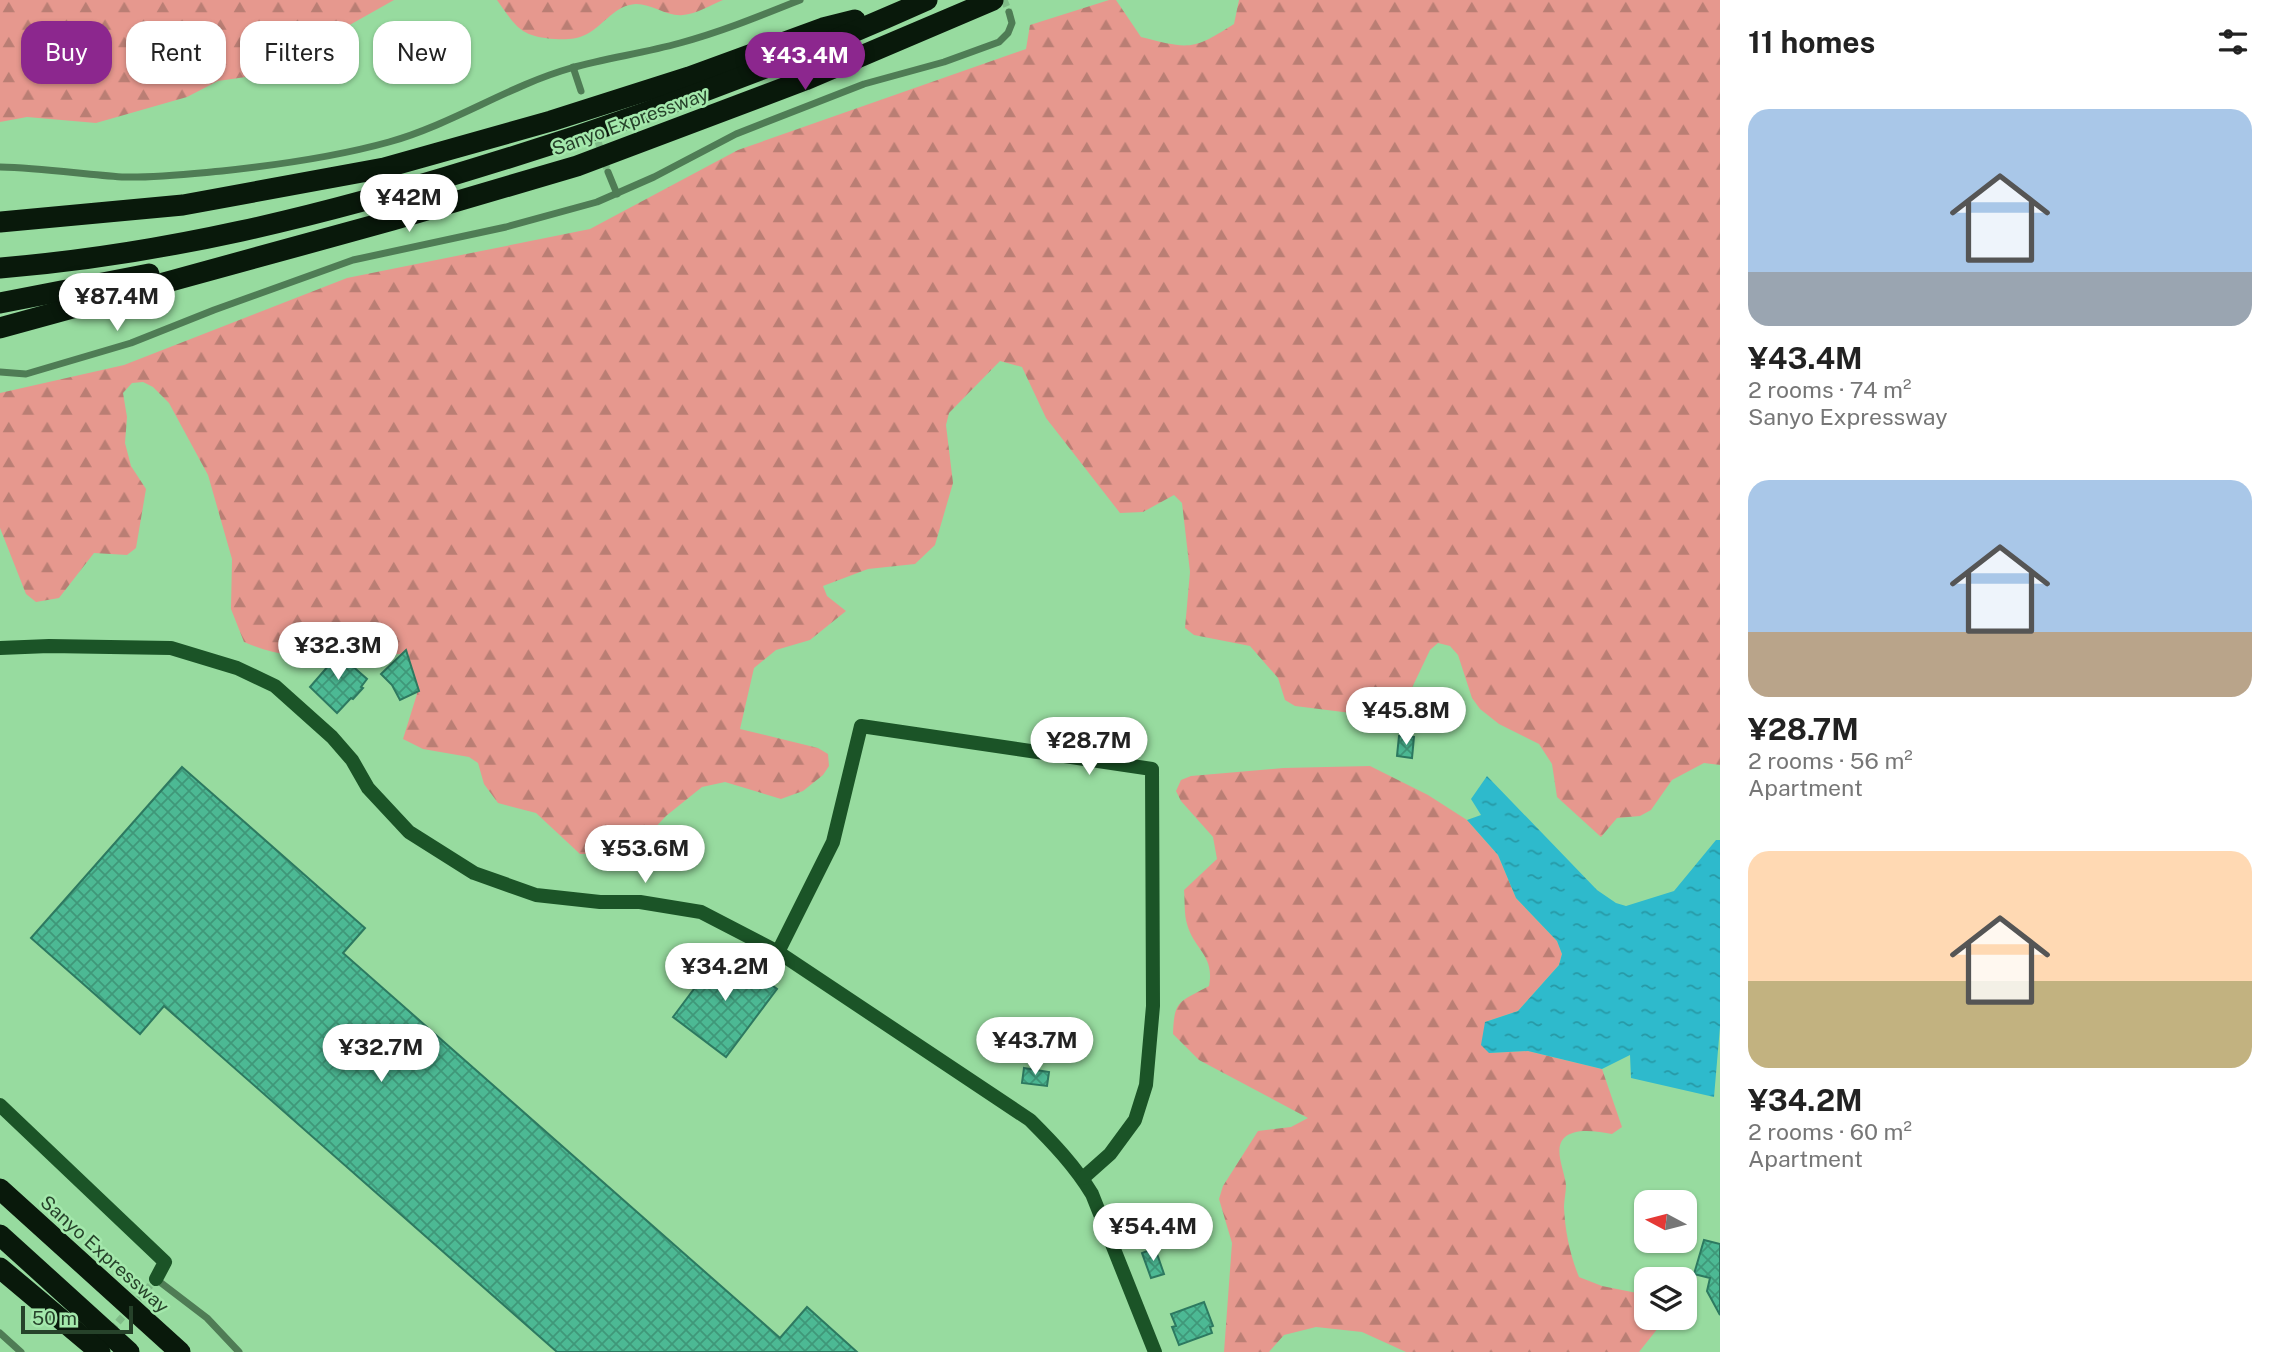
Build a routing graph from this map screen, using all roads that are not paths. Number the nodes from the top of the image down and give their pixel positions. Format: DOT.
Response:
graph roads {
  1 [pos="800,0"];
  2 [pos="926,0"];
  3 [pos="1001,6"];
  4 [pos="573,67"];
  5 [pos="581,91"];
  6 [pos="0,167"];
  7 [pos="608,172"];
  8 [pos="617,194"];
  9 [pos="393,220"];
  10 [pos="0,222"];
  11 [pos="0,268"];
  12 [pos="0,303"];
  13 [pos="0,328"];
  14 [pos="0,372"];
  15 [pos="0,648"];
  16 [pos="778,952"];
  17 [pos="0,1105"];
  18 [pos="1083,1178"];
  19 [pos="0,1189"];
  20 [pos="0,1235"];
  21 [pos="0,1268"];
  22 [pos="156,1279"];
  23 [pos="0,1333"];
  24 [pos="21,1352"];
  25 [pos="100,1352"];
  26 [pos="129,1352"];
  27 [pos="180,1352"];
  28 [pos="239,1352"];
  29 [pos="1155,1352"];
  1 -- 4 [label="street"];
  2 -- 10 [label="highway"];
  2 -- 11 [label="highway"];
  3 -- 8 [label="street"];
  3 -- 9 [label="highway, Sanyo Expressway"];
  4 -- 5 [label="street"];
  4 -- 6 [label="street"];
  7 -- 8 [label="street"];
  8 -- 14 [label="street"];
  9 -- 12 [label="highway"];
  9 -- 13 [label="highway"];
  15 -- 16 [label="street"];
  16 -- 18 [label="street"];
  16 -- 18 [label="street"];
  17 -- 22 [label="street"];
  18 -- 29 [label="street"];
  19 -- 27 [label="highway, Sanyo Expressway"];
  20 -- 26 [label="highway"];
  21 -- 25 [label="highway"];
  22 -- 28 [label="street"];
  23 -- 24 [label="street"];
}
